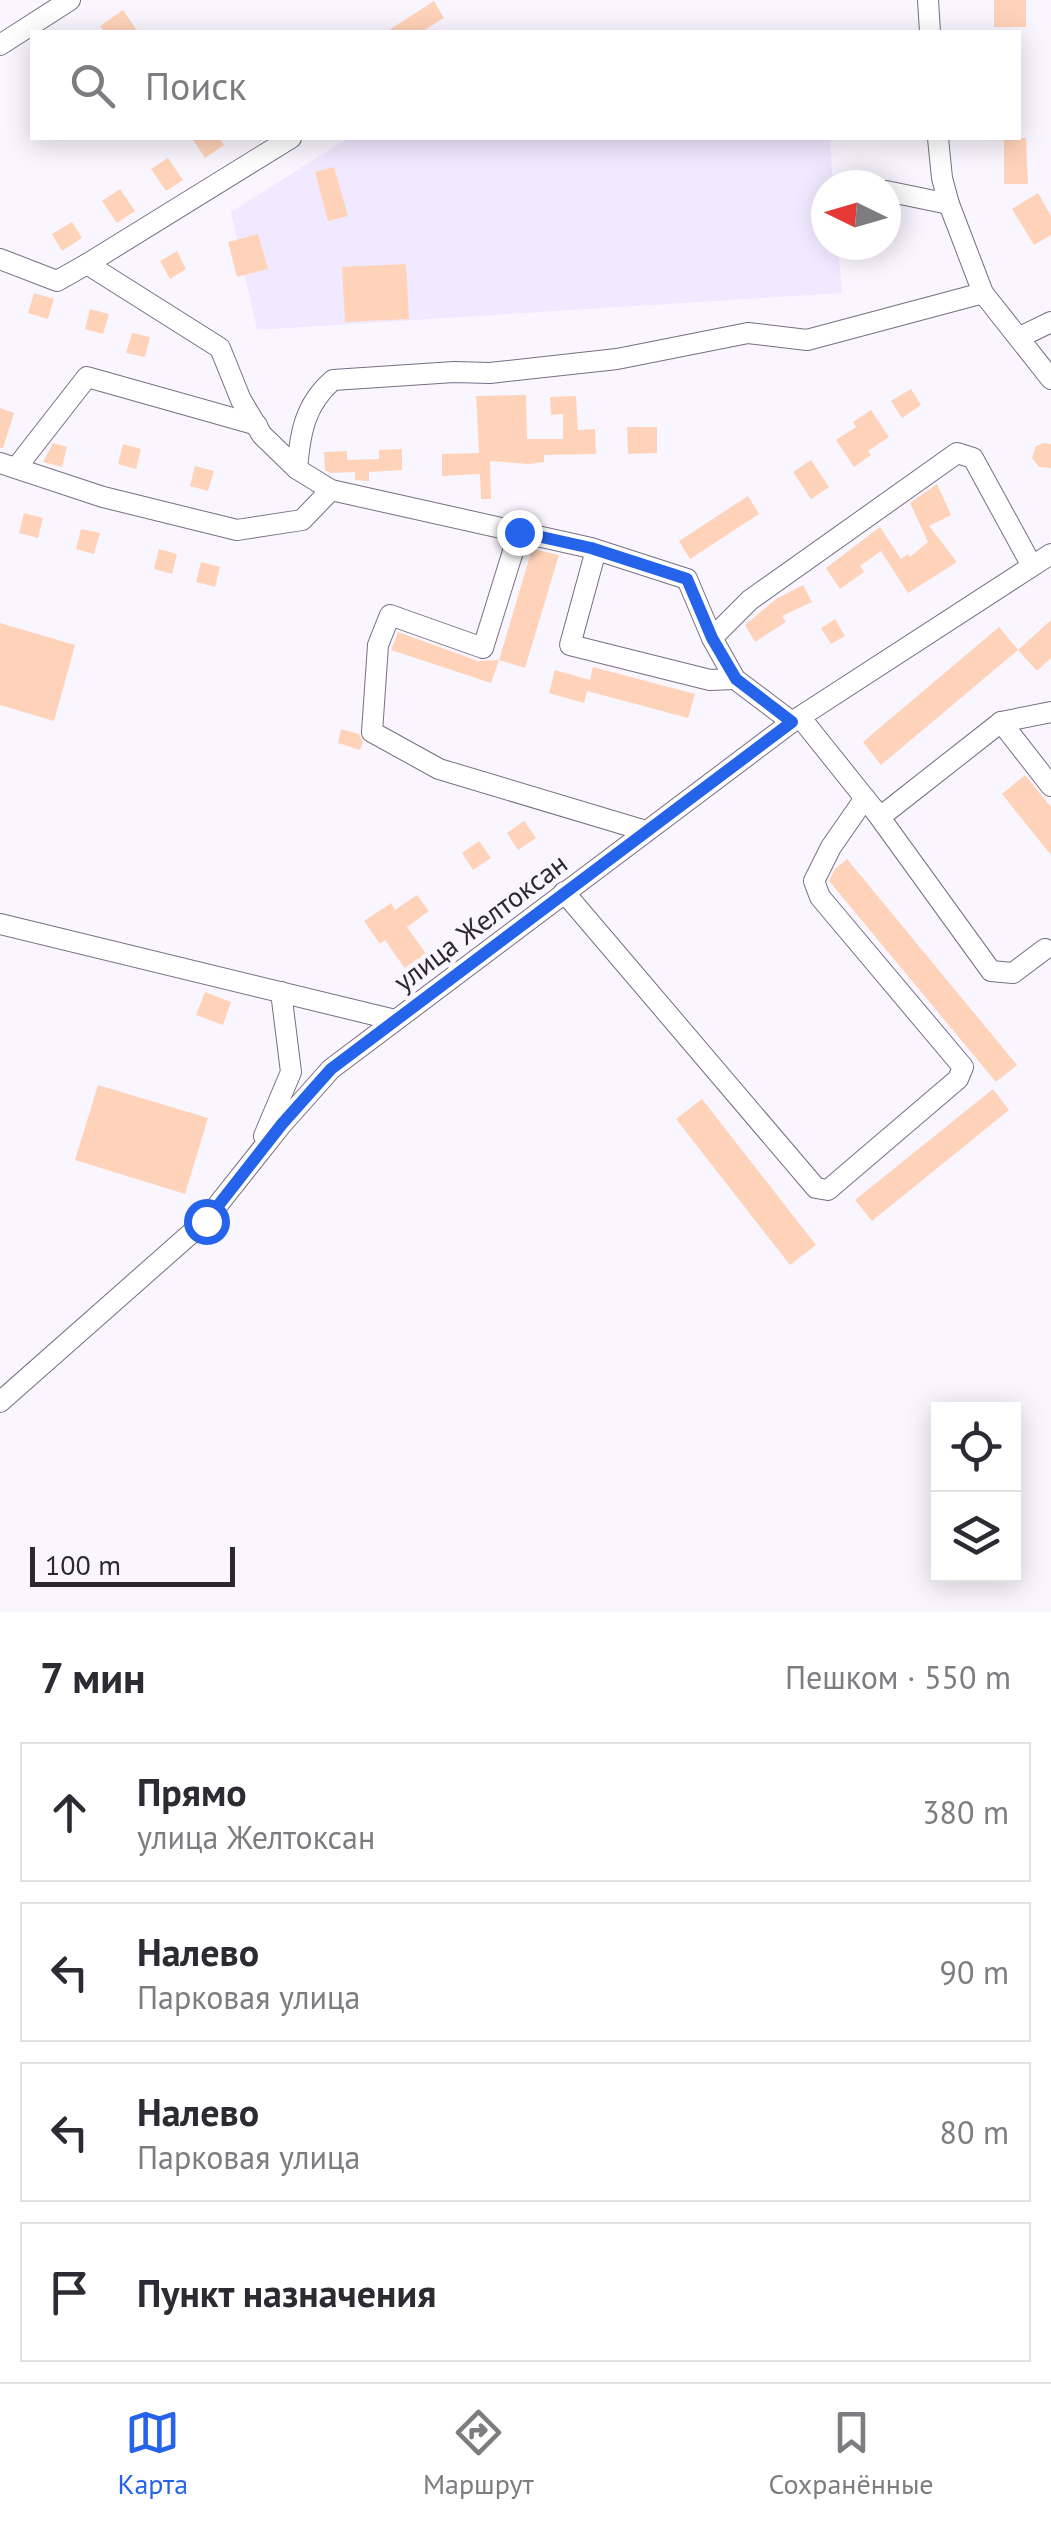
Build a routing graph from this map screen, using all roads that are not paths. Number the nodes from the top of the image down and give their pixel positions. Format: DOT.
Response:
graph roads {
  1 [pos="70,0"];
  2 [pos="928,0"];
  3 [pos="930,30"];
  4 [pos="0,45"];
  5 [pos="288,140"];
  6 [pos="938,140"];
  7 [pos="901,194"];
  8 [pos="949,204"];
  9 [pos="0,259"];
  10 [pos="88,264"];
  11 [pos="983,293"];
  12 [pos="1051,322"];
  13 [pos="1020,337"];
  14 [pos="1051,378"];
  15 [pos="257,426"];
  16 [pos="8,466"];
  17 [pos="297,469"];
  18 [pos="331,490"];
  19 [pos="519,532"];
  20 [pos="596,550"];
  21 [pos="1051,554"];
  22 [pos="1032,566"];
  23 [pos="712,638"];
  24 [pos="736,679"];
  25 [pos="1051,712"];
  26 [pos="796,720"];
  27 [pos="1001,722"];
  28 [pos="1051,786"];
  29 [pos="868,802"];
  30 [pos="646,831"];
  31 [pos="564,892"];
  32 [pos="0,924"];
  33 [pos="1045,949"];
  34 [pos="281,992"];
  35 [pos="395,1020"];
  36 [pos="256,1156"];
  37 [pos="0,1402"];
  1 -- 4 [label="street"];
  2 -- 3 [label="street"];
  5 -- 10 [label="street"];
  6 -- 8 [label="street"];
  7 -- 8 [label="street"];
  8 -- 11 [label="street"];
  9 -- 10 [label="street"];
  10 -- 15 [label="street"];
  11 -- 13 [label="street"];
  11 -- 17 [label="street"];
  12 -- 13 [label="street"];
  13 -- 14 [label="street"];
  15 -- 16 [label="street"];
  15 -- 17 [label="street"];
  16 -- 18 [label="street"];
  17 -- 18 [label="street"];
  18 -- 19 [label="street"];
  19 -- 20 [label="street"];
  19 -- 30 [label="street"];
  20 -- 23 [label="street"];
  20 -- 24 [label="street"];
  21 -- 22 [label="street, улица Желтоксан"];
  22 -- 23 [label="street"];
  22 -- 26 [label="street, улица Желтоксан"];
  23 -- 24 [label="street"];
  24 -- 26 [label="street"];
  25 -- 27 [label="street"];
  26 -- 29 [label="street"];
  26 -- 30 [label="street, улица Желтоксан"];
  27 -- 28 [label="street"];
  27 -- 29 [label="street"];
  29 -- 31 [label="street"];
  29 -- 33 [label="street"];
  30 -- 31 [label="street, улица Желтоксан"];
  31 -- 35 [label="street, улица Желтоксан"];
  32 -- 34 [label="street"];
  34 -- 35 [label="street"];
  34 -- 36 [label="street"];
  35 -- 36 [label="street, улица Желтоксан"];
  36 -- 37 [label="street, улица Желтоксан"];
}
